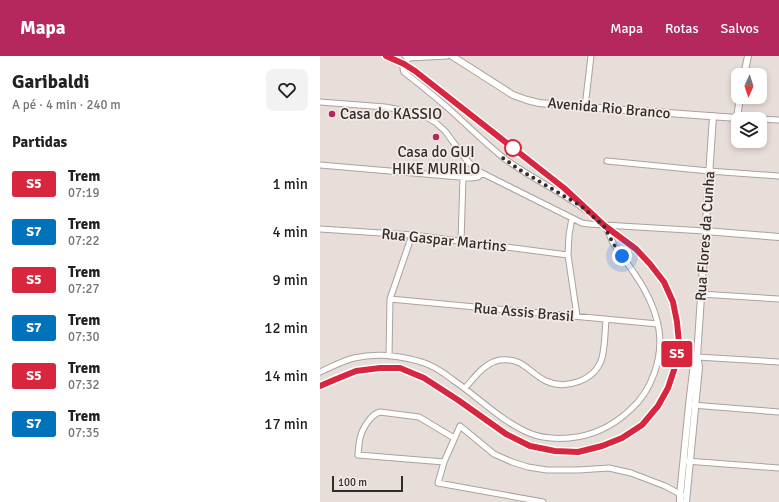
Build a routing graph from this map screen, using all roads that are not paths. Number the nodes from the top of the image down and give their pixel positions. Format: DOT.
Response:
graph roads {
  1 [pos="447,56"];
  2 [pos="452,56"];
  3 [pos="591,56"];
  4 [pos="748,56"];
  5 [pos="407,57"];
  6 [pos="745,68"];
  7 [pos="320,102"];
  8 [pos="585,107"];
  9 [pos="714,116"];
  10 [pos="731,117"];
  11 [pos="767,119"];
  12 [pos="779,120"];
  13 [pos="606,161"];
  14 [pos="320,164"];
  15 [pos="709,171"];
  16 [pos="482,173"];
  17 [pos="779,176"];
  18 [pos="464,177"];
  19 [pos="572,218"];
  20 [pos="604,226"];
  21 [pos="320,229"];
  22 [pos="705,231"];
  23 [pos="412,235"];
  24 [pos="779,237"];
  25 [pos="461,241"];
  26 [pos="568,255"];
  27 [pos="700,294"];
  28 [pos="390,299"];
  29 [pos="779,300"];
  30 [pos="576,316"];
  31 [pos="606,319"];
  32 [pos="658,324"];
  33 [pos="390,356"];
  34 [pos="696,361"];
  35 [pos="779,362"];
  36 [pos="320,372"];
  37 [pos="465,388"];
  38 [pos="692,405"];
  39 [pos="779,412"];
  40 [pos="454,438"];
  41 [pos="686,461"];
  42 [pos="444,462"];
  43 [pos="779,468"];
  44 [pos="683,495"];
  45 [pos="543,502"];
  46 [pos="680,502"];
  47 [pos="686,502"];
  1 -- 5 [label="street"];
  2 -- 8 [label="street, Avenida Rio Branco"];
  3 -- 8 [label="street"];
  4 -- 6 [label="street"];
  5 -- 20 [label="street"];
  7 -- 16 [label="street"];
  8 -- 9 [label="street, Avenida Rio Branco"];
  9 -- 10 [label="street, Avenida Rio Branco"];
  9 -- 15 [label="street, Rua Flores da Cunha"];
  11 -- 12 [label="street, Avenida Rio Branco"];
  13 -- 15 [label="street"];
  14 -- 18 [label="street"];
  15 -- 17 [label="street"];
  15 -- 22 [label="street, Rua Flores da Cunha"];
  16 -- 18 [label="street"];
  16 -- 19 [label="street"];
  18 -- 25 [label="street"];
  19 -- 20 [label="street"];
  19 -- 26 [label="street"];
  20 -- 22 [label="street"];
  20 -- 32 [label="street"];
  21 -- 23 [label="street, Rua Gaspar Martins"];
  22 -- 24 [label="street"];
  22 -- 27 [label="street, Rua Flores da Cunha"];
  23 -- 25 [label="street, Rua Gaspar Martins"];
  23 -- 28 [label="street"];
  25 -- 26 [label="street, Rua Gaspar Martins"];
  26 -- 30 [label="street"];
  27 -- 29 [label="street"];
  27 -- 34 [label="street, Rua Flores da Cunha"];
  28 -- 30 [label="street, Rua Assis Brasil"];
  28 -- 33 [label="street"];
  30 -- 31 [label="street, Rua Assis Brasil"];
  31 -- 32 [label="street, Rua Assis Brasil"];
  31 -- 37 [label="street"];
  32 -- 37 [label="street"];
  33 -- 36 [label="street"];
  33 -- 37 [label="street"];
  34 -- 35 [label="street"];
  34 -- 38 [label="street, Rua Flores da Cunha"];
  38 -- 39 [label="street"];
  38 -- 41 [label="street, Rua Flores da Cunha"];
  40 -- 42 [label="street"];
  40 -- 42 [label="street"];
  40 -- 44 [label="street"];
  41 -- 43 [label="street"];
  41 -- 44 [label="street, Rua Flores da Cunha"];
  42 -- 45 [label="street"];
  44 -- 46 [label="street"];
  44 -- 47 [label="street"];
}
